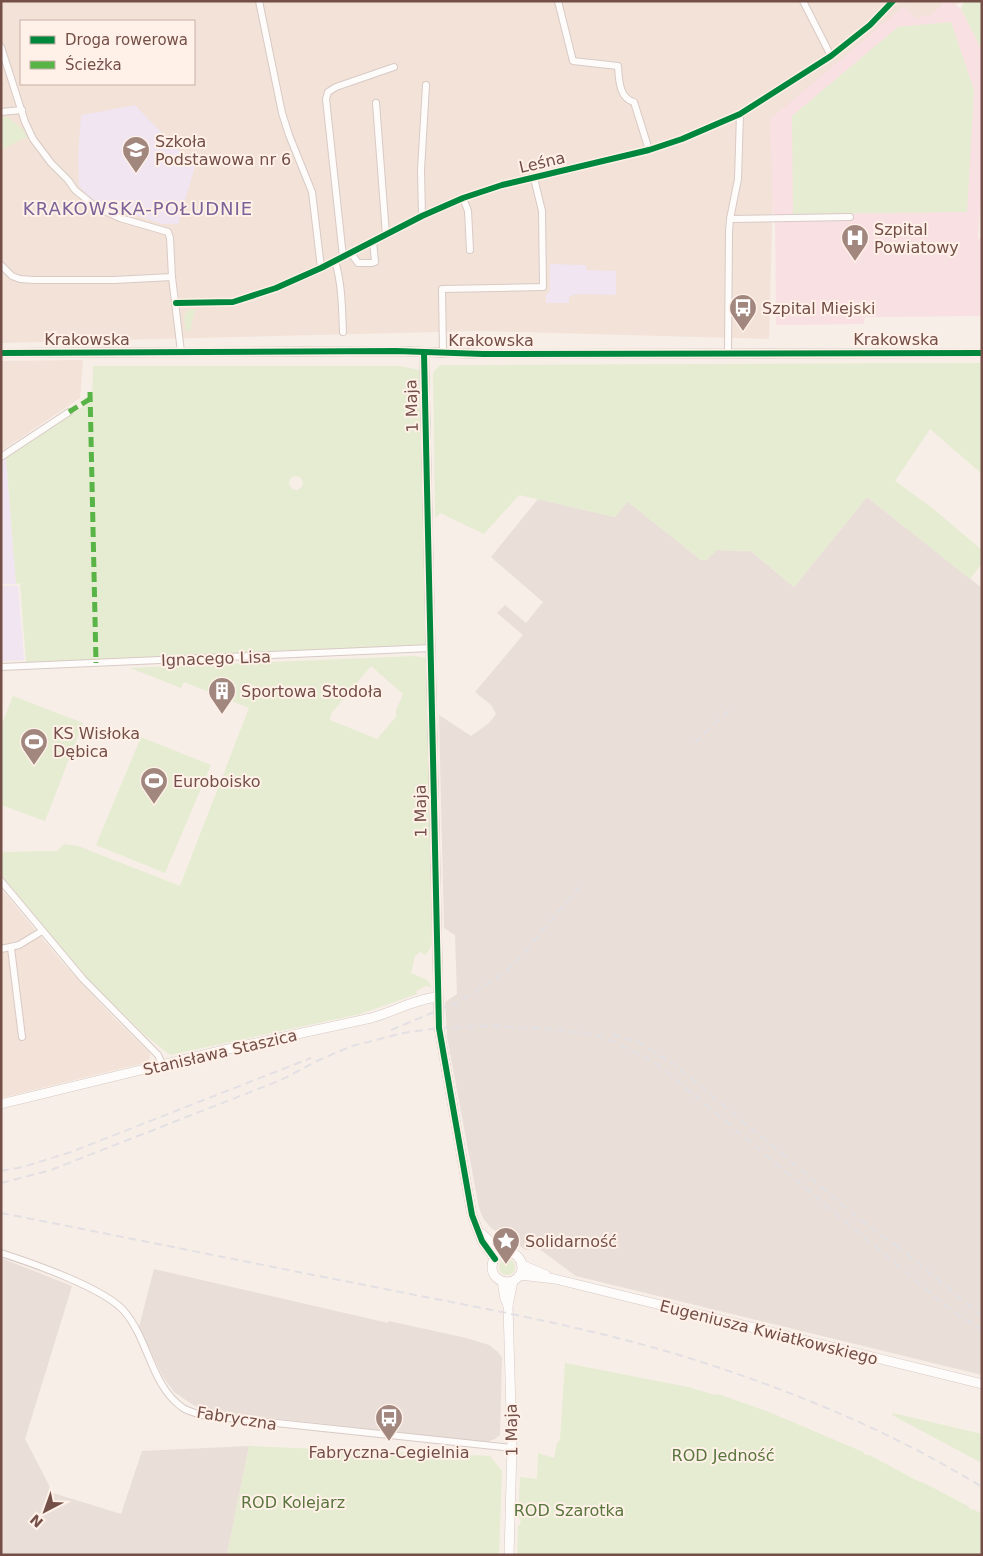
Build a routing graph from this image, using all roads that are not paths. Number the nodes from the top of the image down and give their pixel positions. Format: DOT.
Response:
graph roads {
  1 [pos="259,1"];
  2 [pos="558,1"];
  3 [pos="803,1"];
  4 [pos="893,1"];
  5 [pos="1,47"];
  6 [pos="831,56"];
  7 [pos="394,67"];
  8 [pos="426,85"];
  9 [pos="376,103"];
  10 [pos="22,110"];
  11 [pos="1,112"];
  12 [pos="740,114"];
  13 [pos="649,150"];
  14 [pos="534,178"];
  15 [pos="463,198"];
  16 [pos="422,216"];
  17 [pos="850,217"];
  18 [pos="730,218"];
  19 [pos="386,235"];
  20 [pos="373,241"];
  21 [pos="470,250"];
  22 [pos="351,253"];
  23 [pos="343,257"];
  24 [pos="335,261"];
  25 [pos="1,265"];
  26 [pos="321,268"];
  27 [pos="172,278"];
  28 [pos="176,303"];
  29 [pos="342,332"];
  30 [pos="181,352"];
  31 [pos="728,352"];
  32 [pos="982,352"];
  33 [pos="1,353"];
  34 [pos="424,353"];
  35 [pos="443,354"];
  36 [pos="69,412"];
  37 [pos="1,457"];
  38 [pos="431,648"];
  39 [pos="1,667"];
  40 [pos="1,881"];
  41 [pos="42,931"];
  42 [pos="11,948"];
  43 [pos="1,949"];
  44 [pos="438,997"];
  45 [pos="22,1037"];
  46 [pos="162,1064"];
  47 [pos="1,1104"];
  48 [pos="1,1253"];
  49 [pos="498,1256"];
  50 [pos="522,1265"];
  51 [pos="516,1278"];
  52 [pos="555,1280"];
  53 [pos="502,1281"];
  54 [pos="508,1305"];
  55 [pos="982,1384"];
  56 [pos="512,1448"];
  57 [pos="508,1555"];
  1 -- 26 [label="street"];
  2 -- 13 [label="street"];
  3 -- 6 [label="street"];
  4 -- 6 [label="street, Leśna"];
  5 -- 10 [label="street"];
  6 -- 12 [label="street, Leśna"];
  7 -- 23 [label="street"];
  8 -- 16 [label="street"];
  9 -- 19 [label="street"];
  10 -- 11 [label="street"];
  10 -- 27 [label="street"];
  12 -- 13 [label="street, Leśna"];
  12 -- 18 [label="street"];
  13 -- 14 [label="street, Leśna"];
  14 -- 15 [label="street, Leśna"];
  14 -- 35 [label="street"];
  15 -- 16 [label="street, Leśna"];
  15 -- 21 [label="street"];
  16 -- 19 [label="street, Leśna"];
  17 -- 18 [label="street"];
  18 -- 31 [label="street"];
  19 -- 20 [label="street, Leśna"];
  20 -- 22 [label="street, Leśna"];
  20 -- 22 [label="street"];
  22 -- 23 [label="street, Leśna"];
  23 -- 24 [label="street, Leśna"];
  24 -- 26 [label="street, Leśna"];
  24 -- 29 [label="street"];
  25 -- 27 [label="street"];
  26 -- 28 [label="street, Leśna"];
  27 -- 28 [label="street"];
  28 -- 30 [label="street"];
  30 -- 33 [label="street, Krakowska"];
  30 -- 34 [label="street, Krakowska"];
  31 -- 32 [label="street, Krakowska"];
  31 -- 35 [label="street, Krakowska"];
  34 -- 35 [label="street, Krakowska"];
  34 -- 38 [label="street, 1 Maja"];
  36 -- 37 [label="street"];
  38 -- 39 [label="street, Ignacego Lisa"];
  38 -- 44 [label="street, 1 Maja"];
  40 -- 41 [label="street"];
  41 -- 42 [label="street"];
  41 -- 46 [label="street"];
  42 -- 43 [label="street"];
  42 -- 45 [label="street"];
  44 -- 46 [label="street, Stanisława Staszica"];
  44 -- 49 [label="street, 1 Maja"];
  46 -- 47 [label="street, Stanisława Staszica"];
  48 -- 56 [label="street, Fabryczna"];
  49 -- 50 [label="street"];
  49 -- 53 [label="street"];
  50 -- 51 [label="street"];
  50 -- 52 [label="street, Eugeniusza Kwiatkowskiego"];
  51 -- 52 [label="street, Eugeniusza Kwiatkowskiego"];
  51 -- 53 [label="street"];
  51 -- 54 [label="street, 1 Maja"];
  52 -- 55 [label="street, Eugeniusza Kwiatkowskiego"];
  53 -- 54 [label="street, 1 Maja"];
  54 -- 56 [label="street, 1 Maja"];
  56 -- 57 [label="street, 1 Maja"];
}
